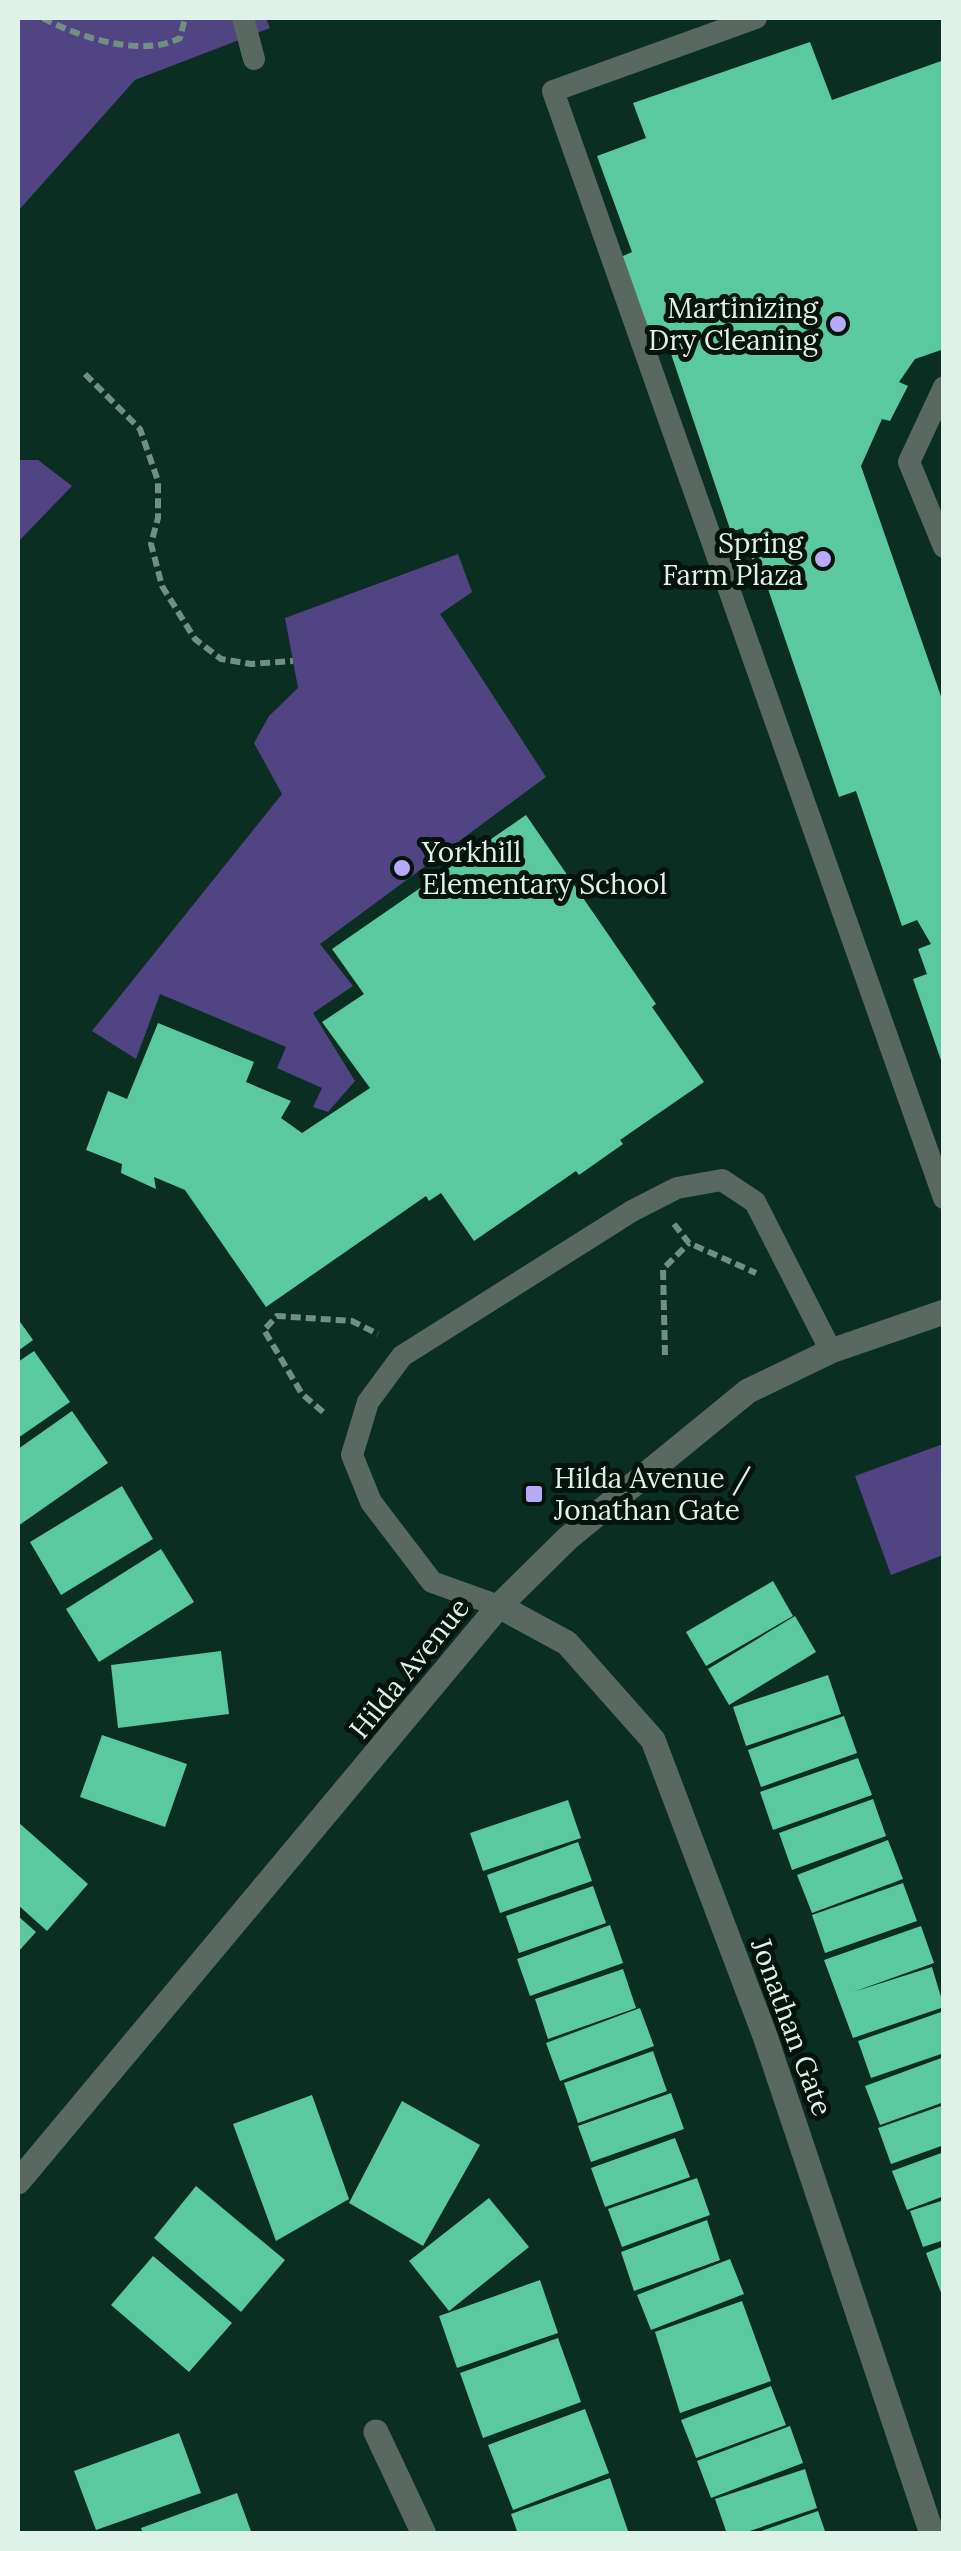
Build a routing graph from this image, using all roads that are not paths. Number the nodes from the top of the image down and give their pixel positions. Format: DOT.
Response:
graph roads {
  1 [pos="243,18"];
  2 [pos="756,18"];
  3 [pos="254,59"];
  4 [pos="944,387"];
  5 [pos="944,547"];
  6 [pos="944,1198"];
  7 [pos="944,1312"];
  8 [pos="831,1351"];
  9 [pos="499,1606"];
  10 [pos="18,2182"];
  11 [pos="376,2432"];
  12 [pos="424,2534"];
  13 [pos="932,2534"];
  1 -- 3 [label="lane"];
  2 -- 6 [label="lane"];
  4 -- 5 [label="lane"];
  7 -- 8 [label="street, Hilda Avenue"];
  8 -- 9 [label="street, Hilda Avenue"];
  8 -- 9 [label="lane"];
  9 -- 10 [label="street, Hilda Avenue"];
  9 -- 13 [label="street, Jonathan Gate"];
  11 -- 12 [label="street"];
}
